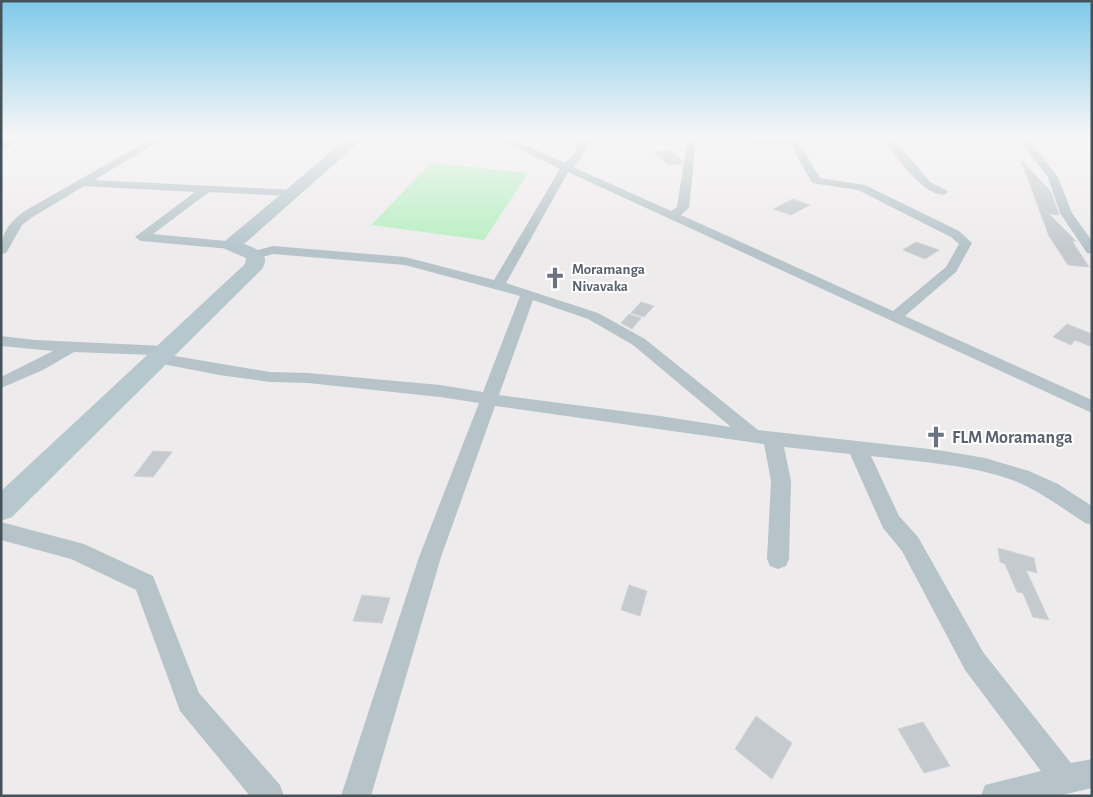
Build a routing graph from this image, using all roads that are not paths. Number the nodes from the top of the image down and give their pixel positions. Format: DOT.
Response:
graph roads {
  1 [pos="99,173"];
  2 [pos="317,173"];
  3 [pos="562,173"];
  4 [pos="579,173"];
  5 [pos="687,173"];
  6 [pos="812,173"];
  7 [pos="917,173"];
  8 [pos="1051,173"];
  9 [pos="82,183"];
  10 [pos="206,189"];
  11 [pos="942,192"];
  12 [pos="293,194"];
  13 [pos="672,216"];
  14 [pos="231,245"];
  15 [pos="1,250"];
  16 [pos="1092,250"];
  17 [pos="254,255"];
  18 [pos="498,285"];
  19 [pos="528,294"];
  20 [pos="895,317"];
  21 [pos="1,341"];
  22 [pos="71,346"];
  23 [pos="162,354"];
  24 [pos="1,383"];
  25 [pos="489,399"];
  26 [pos="1092,407"];
  27 [pos="762,437"];
  28 [pos="857,448"];
  29 [pos="1,509"];
  30 [pos="1092,517"];
  31 [pos="1,531"];
  32 [pos="778,559"];
  33 [pos="1079,776"];
  34 [pos="269,796"];
  35 [pos="356,796"];
  36 [pos="996,796"];
  1 -- 9 [label="street"];
  2 -- 12 [label="street"];
  3 -- 18 [label="street"];
  4 -- 13 [label="street"];
  5 -- 13 [label="street"];
  6 -- 20 [label="street"];
  7 -- 11 [label="street"];
  8 -- 16 [label="street"];
  9 -- 10 [label="street"];
  9 -- 15 [label="street"];
  10 -- 12 [label="street"];
  10 -- 14 [label="street"];
  12 -- 14 [label="street"];
  13 -- 20 [label="street"];
  14 -- 17 [label="street"];
  17 -- 18 [label="street"];
  17 -- 23 [label="street"];
  18 -- 19 [label="street"];
  19 -- 25 [label="street"];
  19 -- 27 [label="street"];
  20 -- 26 [label="street"];
  21 -- 22 [label="street"];
  22 -- 23 [label="street"];
  22 -- 24 [label="street"];
  23 -- 25 [label="street"];
  23 -- 29 [label="street"];
  25 -- 27 [label="street"];
  25 -- 35 [label="street"];
  27 -- 28 [label="street"];
  27 -- 32 [label="street"];
  28 -- 30 [label="street"];
  28 -- 33 [label="street"];
  31 -- 34 [label="street"];
  33 -- 36 [label="street"];
}
